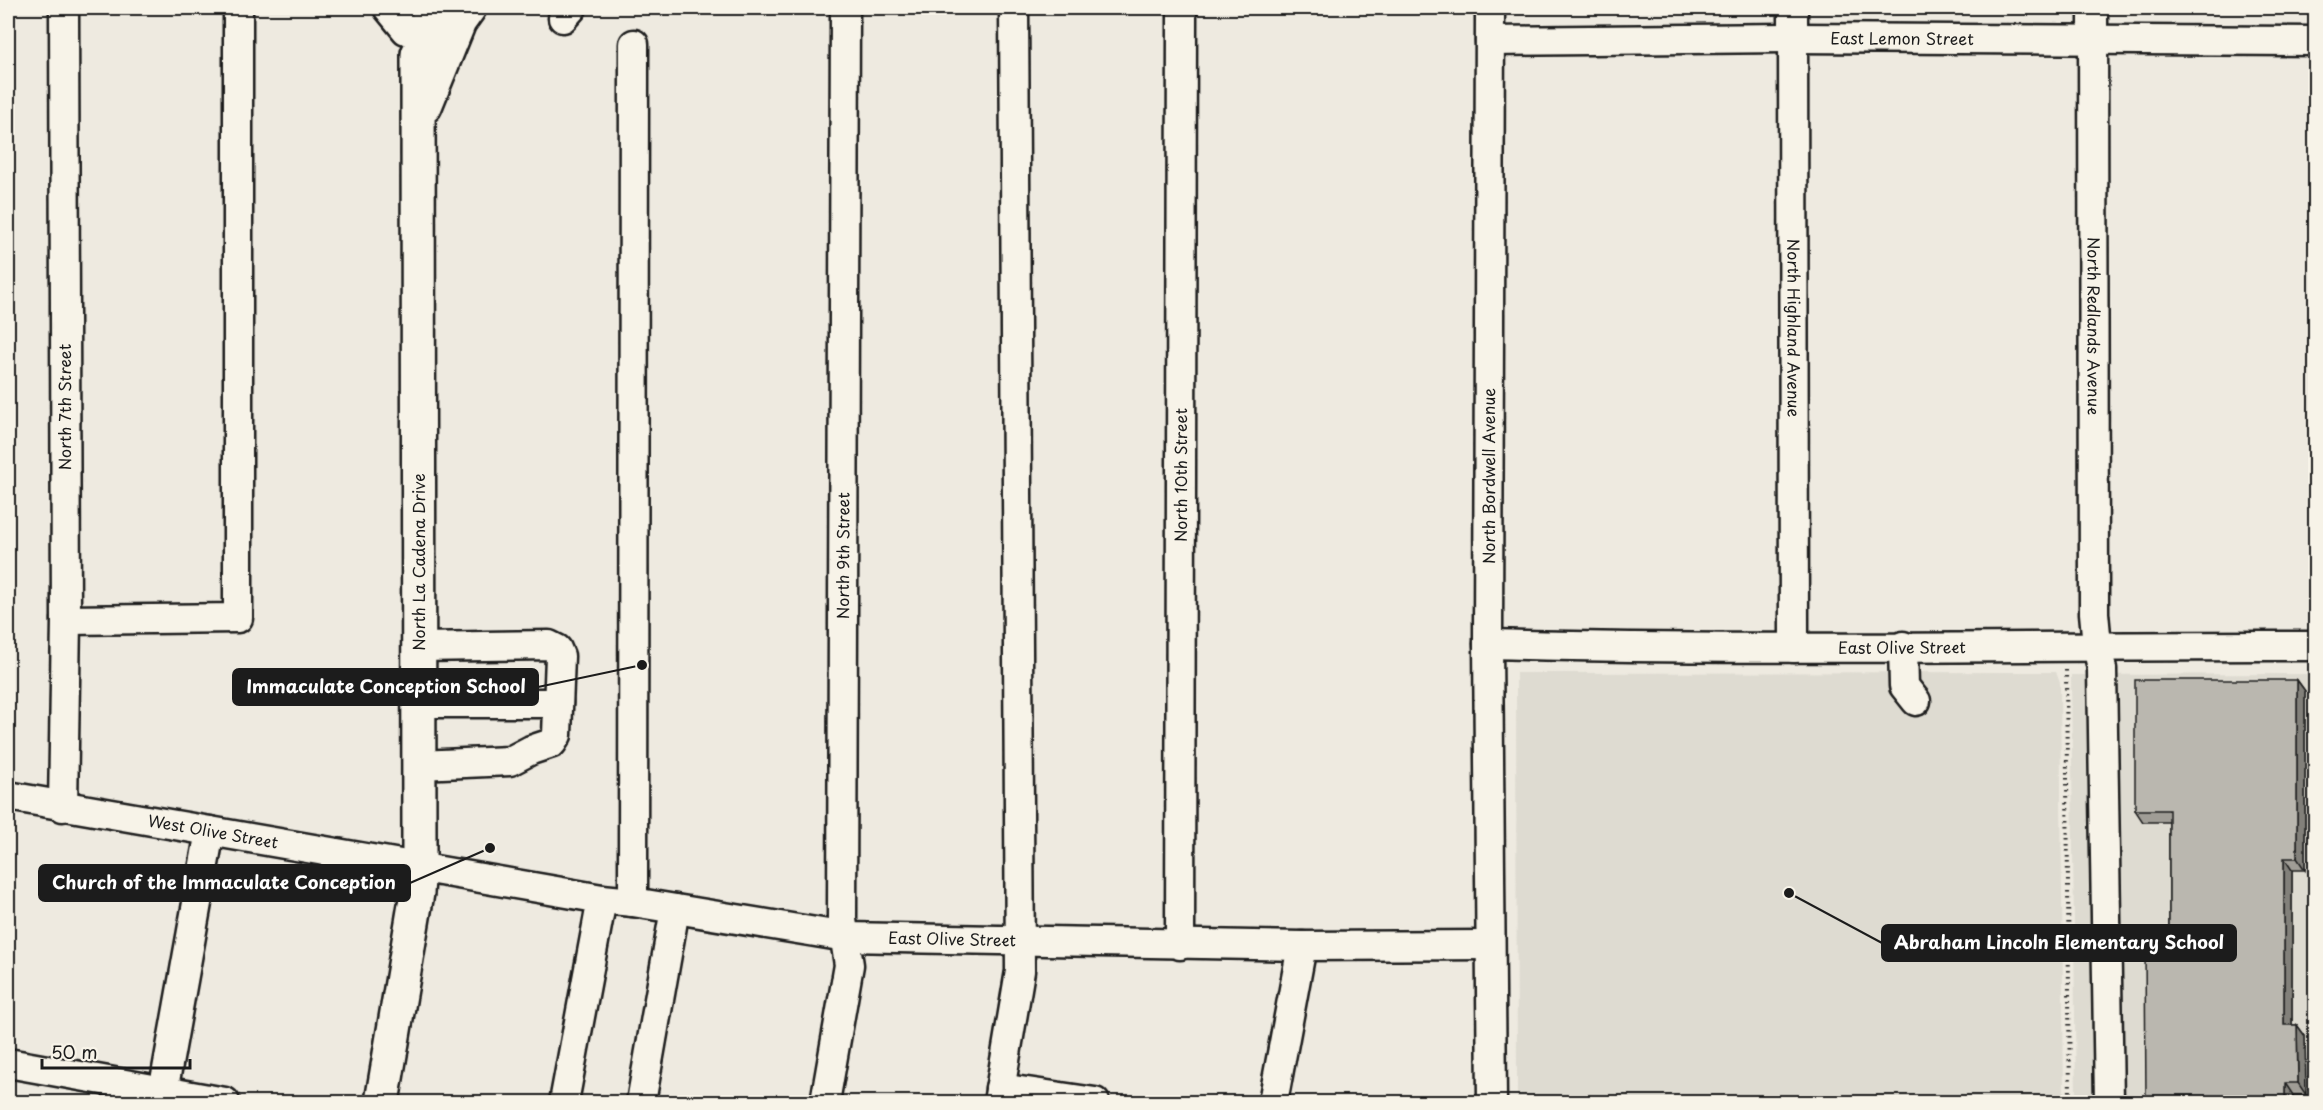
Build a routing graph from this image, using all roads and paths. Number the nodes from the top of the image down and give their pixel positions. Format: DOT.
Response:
graph roads {
  1 [pos="64,8"];
  2 [pos="238,8"];
  3 [pos="469,8"];
  4 [pos="845,8"];
  5 [pos="1014,8"];
  6 [pos="1182,8"];
  7 [pos="1490,8"];
  8 [pos="1793,8"];
  9 [pos="2093,8"];
  10 [pos="409,21"];
  11 [pos="1793,39"];
  12 [pos="1490,41"];
  13 [pos="2094,41"];
  14 [pos="2316,41"];
  15 [pos="634,44"];
  16 [pos="419,121"];
  17 [pos="66,620"];
  18 [pos="1488,644"];
  19 [pos="2066,645"];
  20 [pos="2097,645"];
  21 [pos="1903,646"];
  22 [pos="2316,646"];
  23 [pos="419,647"];
  24 [pos="1794,648"];
  25 [pos="1916,701"];
  26 [pos="419,703"];
  27 [pos="558,703"];
  28 [pos="419,765"];
  29 [pos="8,796"];
  30 [pos="63,807"];
  31 [pos="210,831"];
  32 [pos="419,867"];
  33 [pos="602,899"];
  34 [pos="633,902"];
  35 [pos="675,909"];
  36 [pos="846,938"];
  37 [pos="1018,941"];
  38 [pos="1180,945"];
  39 [pos="1490,945"];
  40 [pos="1302,946"];
  41 [pos="8,1062"];
  42 [pos="163,1092"];
  43 [pos="999,1095"];
  44 [pos="225,1102"];
  45 [pos="382,1102"];
  46 [pos="564,1102"];
  47 [pos="641,1102"];
  48 [pos="825,1102"];
  49 [pos="1095,1102"];
  50 [pos="1273,1102"];
  51 [pos="1492,1102"];
  52 [pos="2070,1102"];
  53 [pos="2109,1102"];
  1 -- 17 [label="street, North 7th Street"];
  2 -- 17 [label="street"];
  3 -- 16 [label="main road"];
  4 -- 36 [label="street, North 9th Street"];
  5 -- 37 [label="street"];
  6 -- 38 [label="street, North 10th Street"];
  7 -- 12 [label="street, North Bordwell Avenue"];
  8 -- 11 [label="street, North Highland Avenue"];
  9 -- 13 [label="street, North Redlands Avenue"];
  10 -- 16 [label="main road, North La Cadena Drive"];
  11 -- 12 [label="street, East Lemon Street"];
  11 -- 13 [label="street, East Lemon Street"];
  11 -- 24 [label="street, North Highland Avenue"];
  12 -- 18 [label="street, North Bordwell Avenue"];
  13 -- 14 [label="street, East Lemon Street"];
  13 -- 20 [label="street, North Redlands Avenue"];
  15 -- 34 [label="street"];
  16 -- 23 [label="main road, North La Cadena Drive"];
  17 -- 30 [label="street, North 7th Street"];
  18 -- 24 [label="street, East Olive Street"];
  18 -- 39 [label="street, North Bordwell Avenue"];
  19 -- 20 [label="street, East Olive Street"];
  19 -- 21 [label="street, East Olive Street"];
  19 -- 52 [label="path"];
  20 -- 22 [label="street, East Olive Street"];
  20 -- 53 [label="street, North Redlands Avenue"];
  21 -- 24 [label="street, East Olive Street"];
  21 -- 25 [label="street"];
  23 -- 26 [label="main road, North La Cadena Drive"];
  23 -- 27 [label="street"];
  26 -- 27 [label="street"];
  26 -- 28 [label="main road, North La Cadena Drive"];
  27 -- 28 [label="street"];
  28 -- 32 [label="main road, North La Cadena Drive"];
  29 -- 30 [label="street, West Olive Street"];
  30 -- 31 [label="street, West Olive Street"];
  31 -- 32 [label="street, West Olive Street"];
  31 -- 42 [label="street"];
  32 -- 33 [label="street, East Olive Street"];
  32 -- 45 [label="main road, North La Cadena Drive"];
  33 -- 34 [label="street, East Olive Street"];
  33 -- 46 [label="street"];
  34 -- 35 [label="street, East Olive Street"];
  35 -- 36 [label="street, East Olive Street"];
  35 -- 47 [label="street"];
  36 -- 37 [label="street, East Olive Street"];
  36 -- 48 [label="street, North 9th Street"];
  37 -- 38 [label="street, East Olive Street"];
  37 -- 43 [label="street"];
  38 -- 40 [label="street, East Olive Street"];
  39 -- 40 [label="street, East Olive Street"];
  39 -- 51 [label="street, North Bordwell Avenue"];
  40 -- 50 [label="street"];
  41 -- 42 [label="street"];
  42 -- 44 [label="street"];
  43 -- 49 [label="street"];
}
